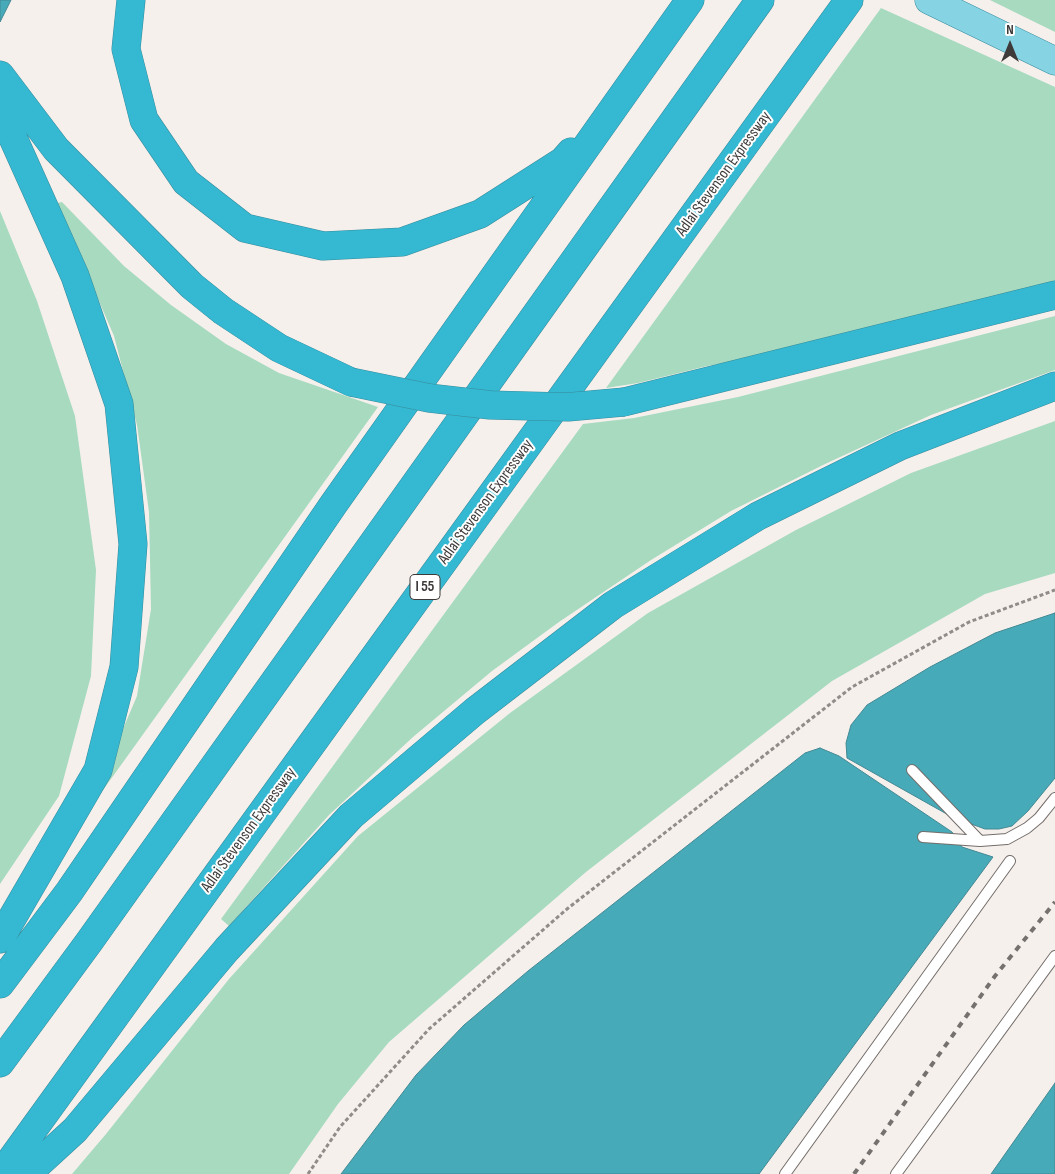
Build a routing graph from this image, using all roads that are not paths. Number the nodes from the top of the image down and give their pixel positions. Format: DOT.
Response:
graph roads {
  1 [pos="131,0"];
  2 [pos="690,0"];
  3 [pos="760,0"];
  4 [pos="849,0"];
  5 [pos="929,0"];
  6 [pos="1055,62"];
  7 [pos="0,75"];
  8 [pos="625,90"];
  9 [pos="0,109"];
  10 [pos="1055,295"];
  11 [pos="1055,386"];
  12 [pos="912,770"];
  13 [pos="1055,798"];
  14 [pos="923,837"];
  15 [pos="980,841"];
  16 [pos="1010,861"];
  17 [pos="0,939"];
  18 [pos="1055,956"];
  19 [pos="0,984"];
  20 [pos="0,1063"];
  21 [pos="1,1174"];
  22 [pos="27,1174"];
  23 [pos="785,1174"];
  24 [pos="896,1174"];
  1 -- 8 [label="highway"];
  2 -- 8 [label="highway"];
  3 -- 20 [label="highway"];
  4 -- 21 [label="highway, Adlai Stevenson Expressway / I 55"];
  5 -- 6 [label="main road"];
  7 -- 10 [label="highway, bridge"];
  8 -- 19 [label="highway"];
  9 -- 17 [label="highway"];
  11 -- 22 [label="highway"];
  12 -- 15 [label="lane"];
  13 -- 15 [label="lane"];
  14 -- 15 [label="lane"];
  16 -- 23 [label="lane"];
  18 -- 24 [label="lane"];
}
